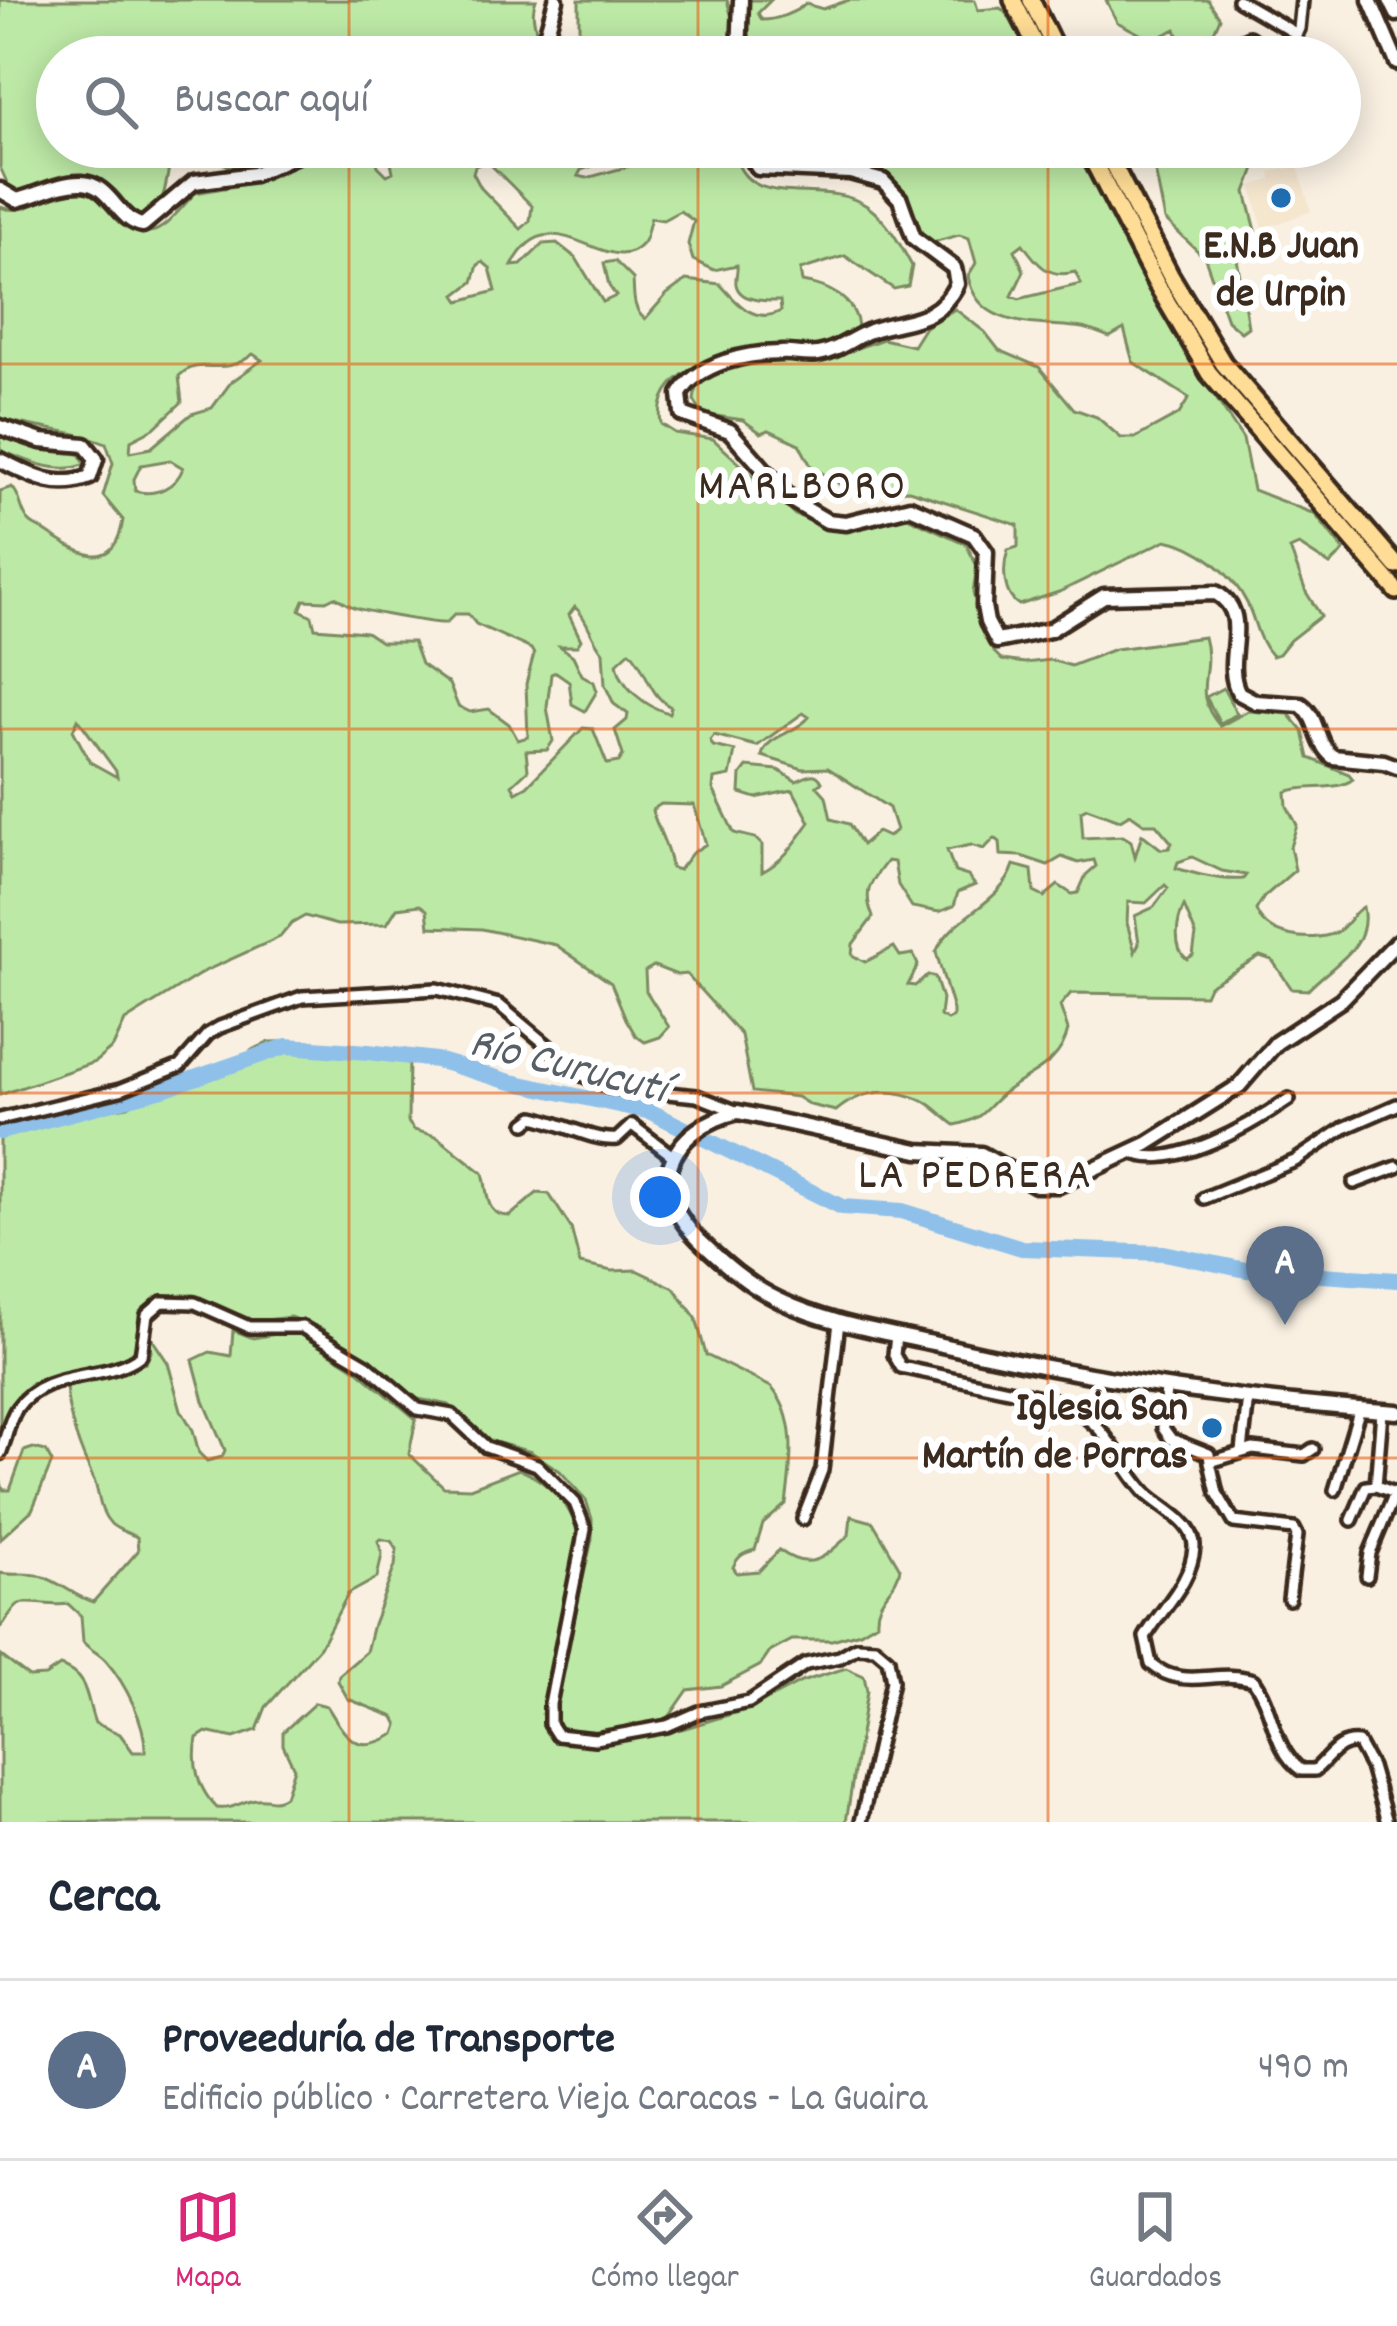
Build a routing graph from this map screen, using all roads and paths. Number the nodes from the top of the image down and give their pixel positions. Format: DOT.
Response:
graph roads {
  1 [pos="556,0"];
  2 [pos="740,0"];
  3 [pos="1013,0"];
  4 [pos="1031,0"];
  5 [pos="1238,0"];
  6 [pos="1302,0"];
  7 [pos="1370,0"];
  8 [pos="1390,0"];
  9 [pos="1397,14"];
  10 [pos="1297,34"];
  11 [pos="546,36"];
  12 [pos="739,36"];
  13 [pos="1031,36"];
  14 [pos="1049,36"];
  15 [pos="1397,63"];
  16 [pos="268,168"];
  17 [pos="758,168"];
  18 [pos="1097,168"];
  19 [pos="1115,168"];
  20 [pos="0,190"];
  21 [pos="0,427"];
  22 [pos="0,460"];
  23 [pos="1397,566"];
  24 [pos="1397,592"];
  25 [pos="1397,767"];
  26 [pos="1397,942"];
  27 [pos="1289,1100"];
  28 [pos="1397,1106"];
  29 [pos="738,1112"];
  30 [pos="0,1119"];
  31 [pos="526,1123"];
  32 [pos="1131,1152"];
  33 [pos="674,1156"];
  34 [pos="1397,1167"];
  35 [pos="1354,1183"];
  36 [pos="1204,1198"];
  37 [pos="839,1322"];
  38 [pos="896,1335"];
  39 [pos="1166,1388"];
  40 [pos="1248,1397"];
  41 [pos="1360,1408"];
  42 [pos="1390,1411"];
  43 [pos="1313,1449"];
  44 [pos="1242,1451"];
  45 [pos="0,1454"];
  46 [pos="1210,1462"];
  47 [pos="1371,1487"];
  48 [pos="803,1519"];
  49 [pos="1352,1520"];
  50 [pos="1367,1576"];
  51 [pos="1288,1599"];
  52 [pos="861,1822"];
  53 [pos="1387,1822"];
  1 -- 11 [label="main road"];
  2 -- 12 [label="main road"];
  3 -- 13 [label="highway"];
  4 -- 14 [label="highway"];
  5 -- 10 [label="street"];
  6 -- 10 [label="street"];
  7 -- 15 [label="main road"];
  8 -- 9 [label="main road"];
  16 -- 20 [label="main road"];
  17 -- 25 [label="main road"];
  18 -- 24 [label="highway"];
  19 -- 23 [label="highway"];
  21 -- 22 [label="main road"];
  26 -- 32 [label="main road"];
  27 -- 32 [label="street"];
  28 -- 36 [label="street"];
  29 -- 30 [label="street"];
  29 -- 32 [label="main road"];
  29 -- 33 [label="main road"];
  31 -- 33 [label="street"];
  33 -- 37 [label="main road"];
  34 -- 35 [label="street"];
  37 -- 38 [label="main road"];
  37 -- 48 [label="street"];
  38 -- 39 [label="main road"];
  38 -- 53 [label="street"];
  39 -- 40 [label="main road"];
  39 -- 46 [label="street"];
  40 -- 41 [label="main road"];
  40 -- 44 [label="street"];
  41 -- 42 [label="main road"];
  41 -- 47 [label="street"];
  42 -- 47 [label="street"];
  43 -- 44 [label="street"];
  44 -- 46 [label="street"];
  45 -- 52 [label="street"];
  46 -- 51 [label="street"];
  47 -- 49 [label="street"];
  47 -- 50 [label="street"];
}
